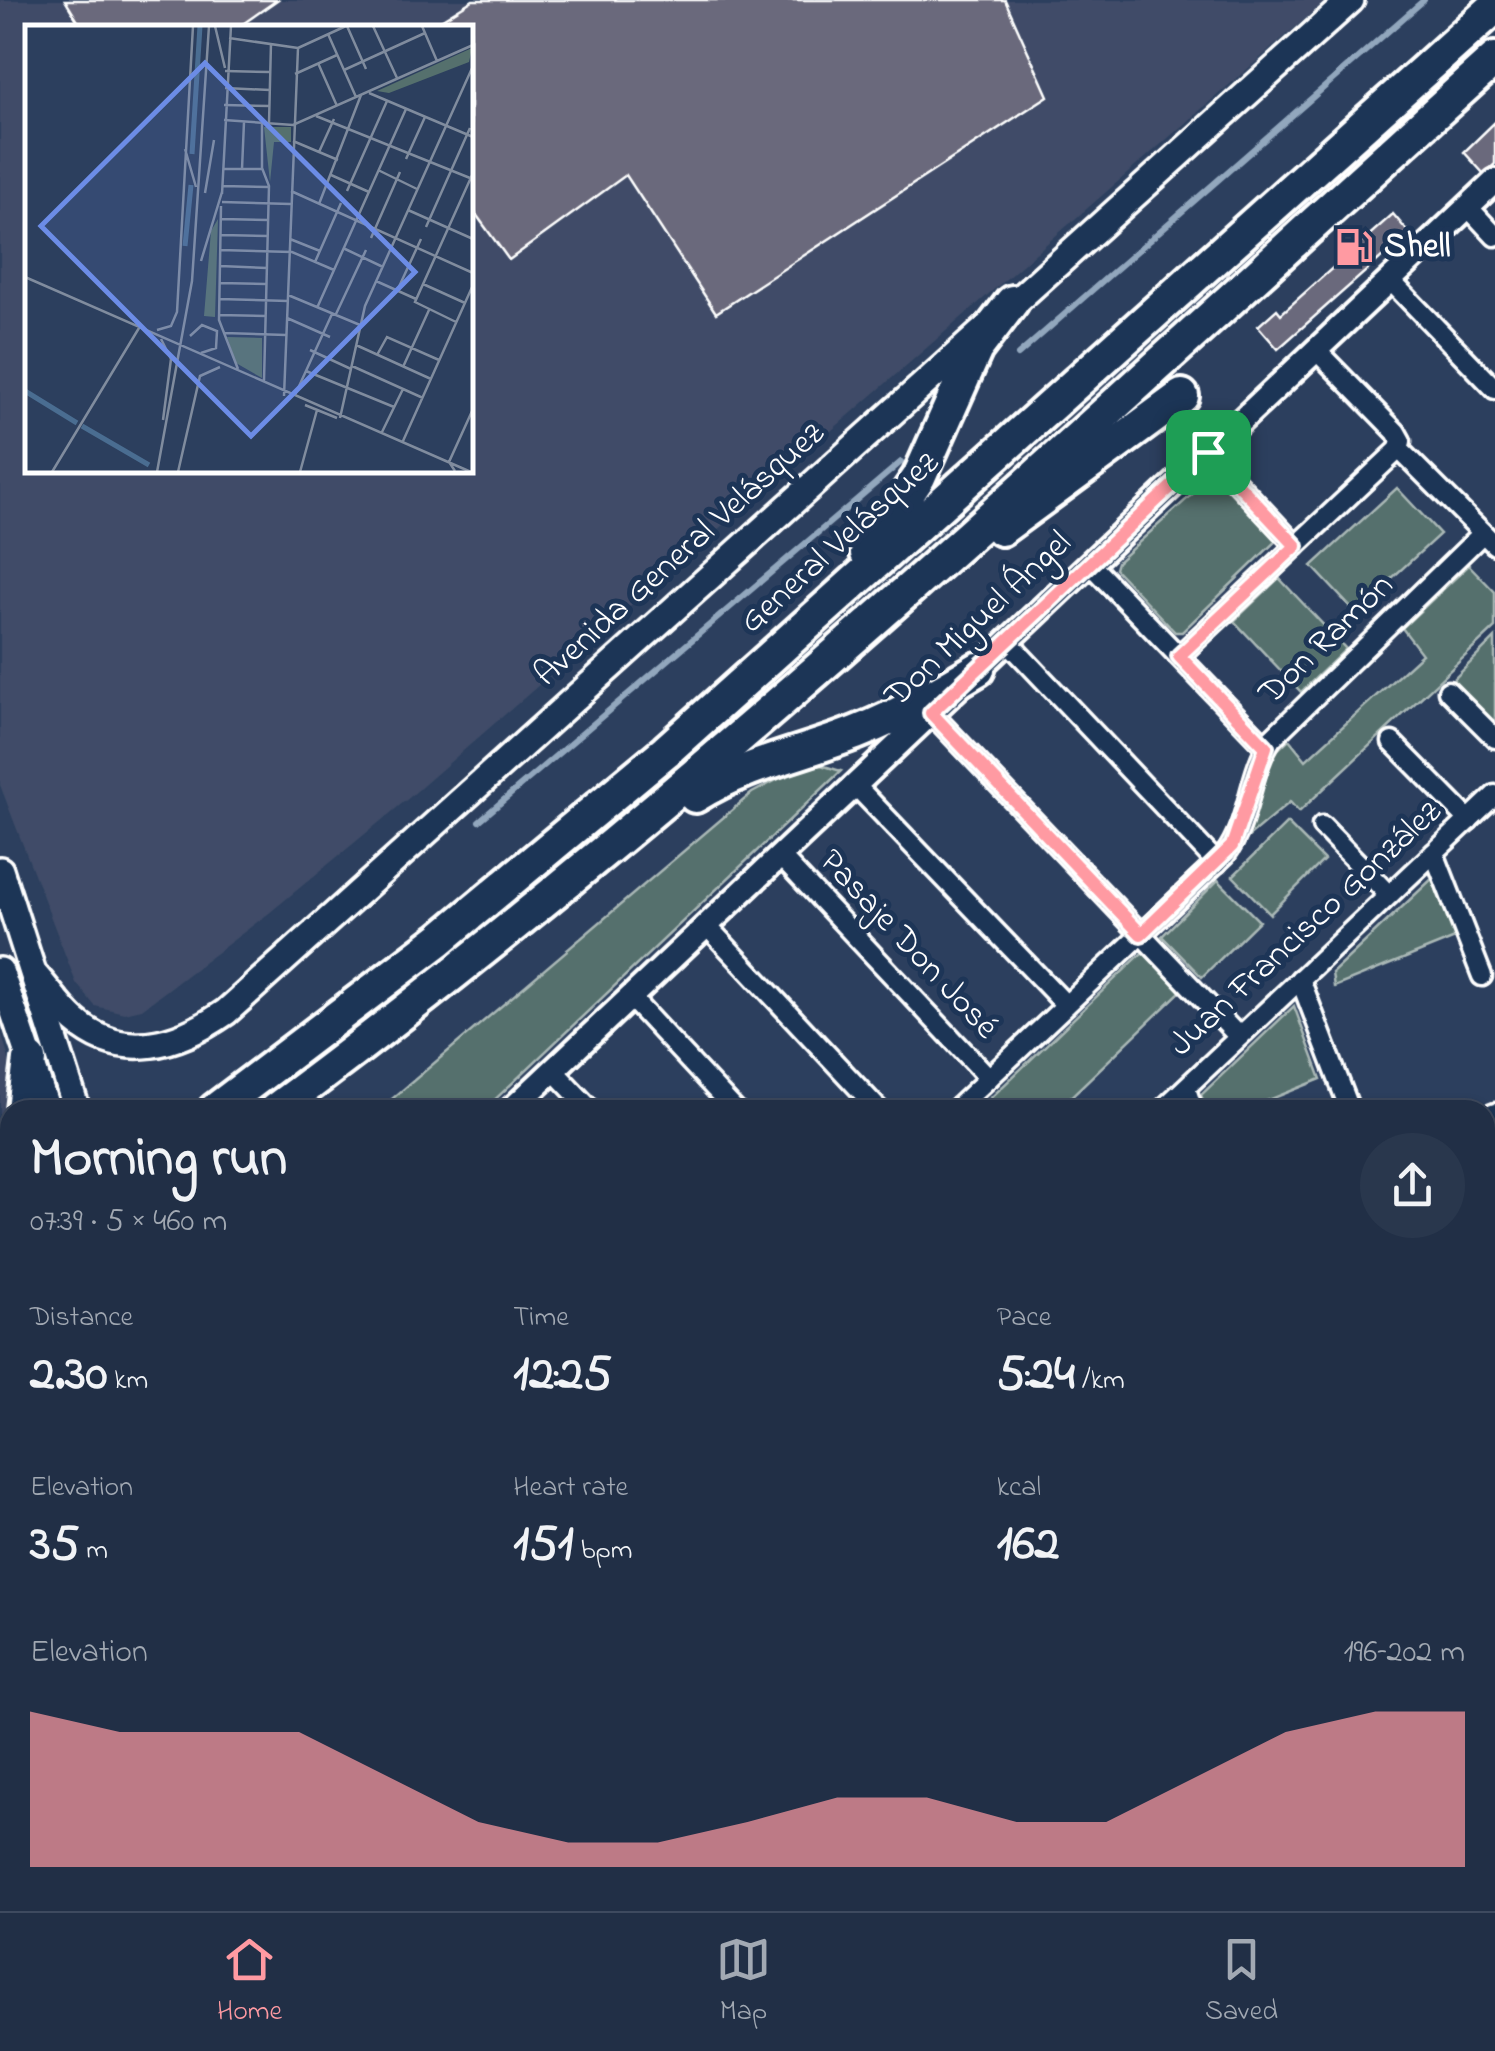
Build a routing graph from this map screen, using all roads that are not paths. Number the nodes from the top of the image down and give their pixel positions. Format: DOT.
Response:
graph roads {
  1 [pos="1351,0"];
  2 [pos="1495,7"];
  3 [pos="1495,59"];
  4 [pos="1495,181"];
  5 [pos="1468,207"];
  6 [pos="1495,236"];
  7 [pos="1390,280"];
  8 [pos="1012,302"];
  9 [pos="1316,350"];
  10 [pos="1495,389"];
  11 [pos="1182,396"];
  12 [pos="1400,449"];
  13 [pos="1208,452"];
  14 [pos="1489,539"];
  15 [pos="1296,546"];
  16 [pos="1090,564"];
  17 [pos="898,598"];
  18 [pos="826,609"];
  19 [pos="1007,641"];
  20 [pos="1179,656"];
  21 [pos="978,668"];
  22 [pos="1448,691"];
  23 [pos="931,713"];
  24 [pos="1495,738"];
  25 [pos="1392,742"];
  26 [pos="1266,747"];
  27 [pos="855,785"];
  28 [pos="1495,795"];
  29 [pos="1469,820"];
  30 [pos="1322,826"];
  31 [pos="1434,853"];
  32 [pos="780,856"];
  33 [pos="1217,863"];
  34 [pos="0,870"];
  35 [pos="564,888"];
  36 [pos="1389,895"];
  37 [pos="706,926"];
  38 [pos="1141,934"];
  39 [pos="0,971"];
  40 [pos="34,974"];
  41 [pos="1482,976"];
  42 [pos="1300,979"];
  43 [pos="630,997"];
  44 [pos="1066,1005"];
  45 [pos="1239,1036"];
  46 [pos="30,1060"];
  47 [pos="553,1070"];
  48 [pos="989,1078"];
  49 [pos="1186,1088"];
  50 [pos="25,1100"];
  51 [pos="44,1100"];
  52 [pos="74,1100"];
  53 [pos="228,1100"];
  54 [pos="288,1100"];
  55 [pos="522,1100"];
  56 [pos="582,1100"];
  57 [pos="727,1100"];
  58 [pos="870,1100"];
  59 [pos="966,1100"];
  60 [pos="1173,1100"];
  61 [pos="1190,1100"];
  62 [pos="1346,1100"];
  1 -- 8 [label="main road, Avenida General Velásquez"];
  2 -- 18 [label="highway, General Velásquez"];
  3 -- 17 [label="highway"];
  4 -- 5 [label="street, Don Miguel Ángel"];
  5 -- 6 [label="street"];
  5 -- 7 [label="street, Don Miguel Ángel"];
  7 -- 9 [label="street, Don Miguel Ángel"];
  7 -- 10 [label="street"];
  8 -- 18 [label="highway"];
  8 -- 40 [label="main road, Avenida General Velásquez"];
  9 -- 12 [label="street"];
  9 -- 13 [label="street, Don Miguel Ángel"];
  11 -- 17 [label="highway"];
  12 -- 14 [label="street"];
  12 -- 15 [label="street"];
  13 -- 15 [label="street"];
  13 -- 16 [label="street, Don Miguel Ángel"];
  14 -- 26 [label="street, Don Ramón"];
  15 -- 20 [label="street"];
  16 -- 19 [label="street, Don Miguel Ángel"];
  16 -- 20 [label="street"];
  17 -- 35 [label="highway"];
  18 -- 53 [label="highway, General Velásquez"];
  19 -- 21 [label="street, Don Miguel Ángel"];
  19 -- 33 [label="street"];
  20 -- 26 [label="street"];
  21 -- 23 [label="street, Don Miguel Ángel"];
  21 -- 35 [label="highway"];
  22 -- 24 [label="street"];
  23 -- 27 [label="street, Don Miguel Ángel"];
  23 -- 38 [label="street"];
  25 -- 29 [label="street"];
  26 -- 33 [label="street, Don Ramón"];
  27 -- 32 [label="street, Don Miguel Ángel"];
  27 -- 44 [label="street"];
  28 -- 29 [label="street, Juan Francisco González"];
  29 -- 31 [label="street, Juan Francisco González"];
  30 -- 36 [label="street"];
  31 -- 36 [label="street, Juan Francisco González"];
  31 -- 41 [label="street"];
  32 -- 37 [label="street, Don Miguel Ángel"];
  32 -- 48 [label="street, Pasaje Don José"];
  33 -- 38 [label="street, Don Ramón"];
  34 -- 40 [label="main road"];
  35 -- 54 [label="highway"];
  36 -- 42 [label="street, Juan Francisco González"];
  37 -- 43 [label="street, Don Miguel Ángel"];
  37 -- 58 [label="street"];
  38 -- 44 [label="street, Don Ramón"];
  38 -- 45 [label="street"];
  39 -- 46 [label="main road"];
  40 -- 52 [label="main road"];
  42 -- 45 [label="street, Juan Francisco González"];
  42 -- 62 [label="street"];
  43 -- 47 [label="street, Don Miguel Ángel"];
  43 -- 57 [label="street"];
  44 -- 48 [label="street, Don Ramón"];
  45 -- 49 [label="street, Juan Francisco González"];
  46 -- 50 [label="highway"];
  46 -- 51 [label="main road"];
  47 -- 55 [label="street, Don Miguel Ángel"];
  47 -- 56 [label="street"];
  48 -- 59 [label="street, Don Ramón"];
  49 -- 60 [label="street, Juan Francisco González"];
  49 -- 61 [label="street"];
}
